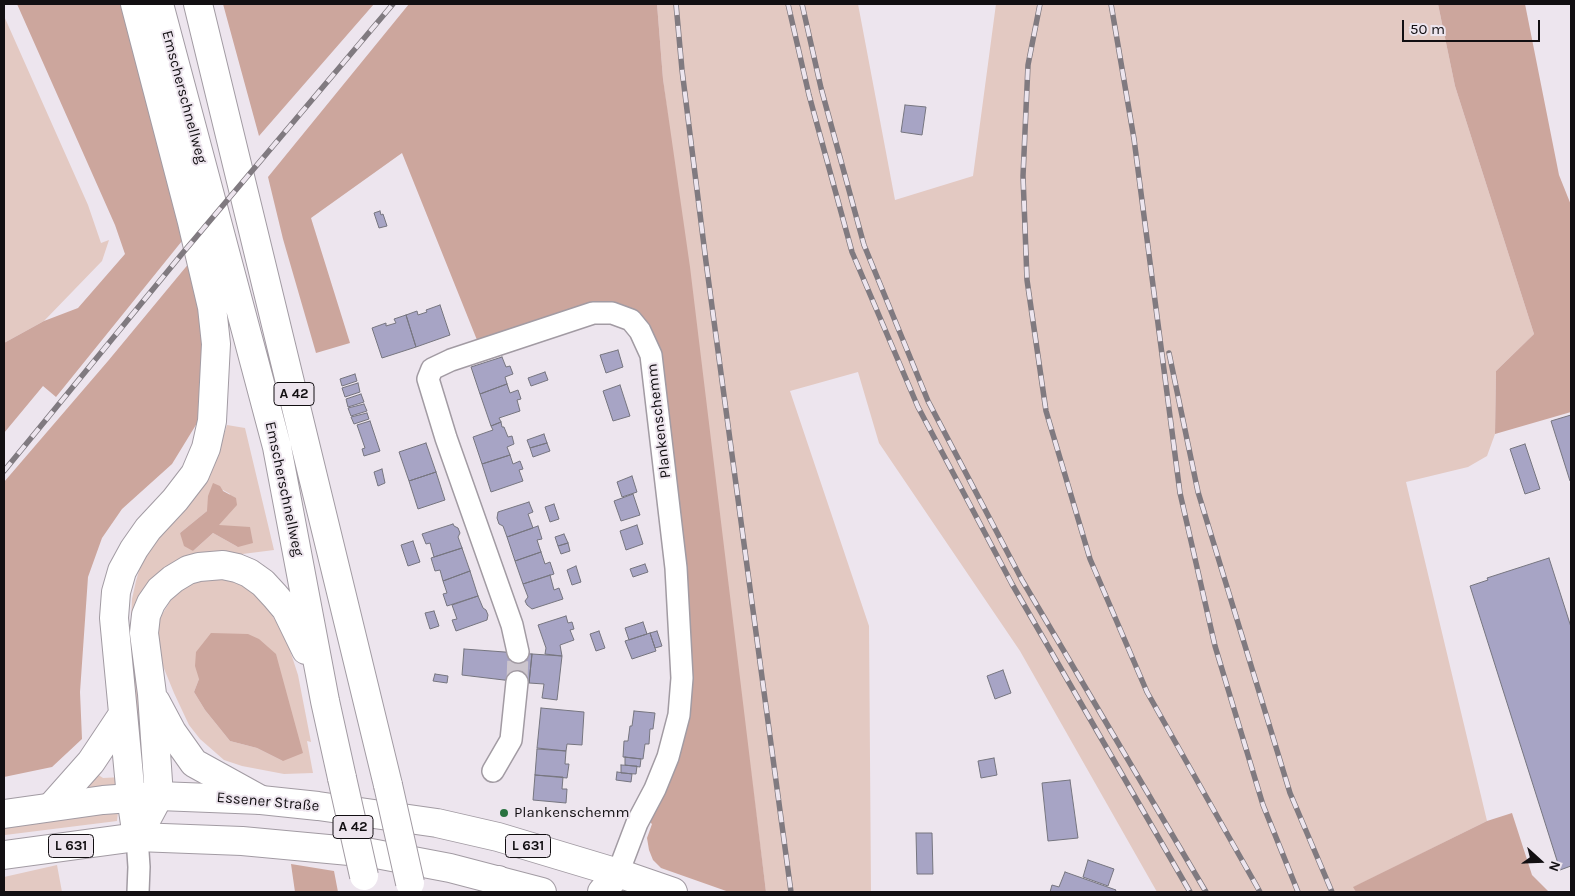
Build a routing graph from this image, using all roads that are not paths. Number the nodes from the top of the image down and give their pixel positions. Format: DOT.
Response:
graph roads {
  1 [pos="135,4"];
  2 [pos="160,4"];
  3 [pos="198,4"];
  4 [pos="518,652"];
  5 [pos="517,682"];
  6 [pos="152,694"];
  7 [pos="325,701"];
  8 [pos="123,714"];
  9 [pos="493,771"];
  10 [pos="159,796"];
  11 [pos="131,798"];
  12 [pos="261,800"];
  13 [pos="52,806"];
  14 [pos="4,814"];
  15 [pos="138,837"];
  16 [pos="4,855"];
  17 [pos="366,884"];
  18 [pos="503,886"];
  19 [pos="611,886"];
  20 [pos="411,888"];
  21 [pos="136,890"];
  22 [pos="542,892"];
  23 [pos="673,892"];
  1 -- 8 [label="main road"];
  2 -- 7 [label="main road, Emscherschnellweg / A 42"];
  3 -- 20 [label="main road, A 42, bridge"];
  4 -- 19 [label="street, Plankenschemm"];
  5 -- 9 [label="street"];
  6 -- 7 [label="main road"];
  6 -- 10 [label="main road"];
  6 -- 12 [label="main road"];
  7 -- 17 [label="main road, Emscherschnellweg / A 42, bridge"];
  8 -- 11 [label="main road"];
  8 -- 13 [label="main road"];
  10 -- 11 [label="main road, Essener Straße / L 631"];
  10 -- 12 [label="main road, Essener Straße / L 631"];
  10 -- 15 [label="main road"];
  11 -- 13 [label="main road, Essener Straße / L 631"];
  11 -- 15 [label="main road"];
  12 -- 19 [label="main road, Essener Straße / L 631"];
  13 -- 14 [label="main road, Essener Straße / L 631"];
  15 -- 16 [label="main road, L 631"];
  15 -- 18 [label="main road, L 631"];
  15 -- 21 [label="street"];
  18 -- 22 [label="main road, L 631"];
  19 -- 23 [label="main road, Essener Straße / L 631"];
}
